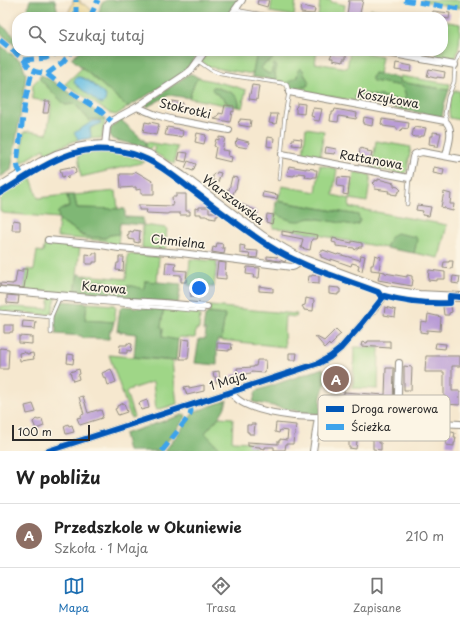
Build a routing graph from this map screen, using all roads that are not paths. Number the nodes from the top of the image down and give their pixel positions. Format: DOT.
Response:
graph roads {
  1 [pos="242,0"];
  2 [pos="236,9"];
  3 [pos="234,12"];
  4 [pos="247,12"];
  5 [pos="460,54"];
  6 [pos="202,56"];
  7 [pos="405,56"];
  8 [pos="198,61"];
  9 [pos="455,65"];
  10 [pos="289,92"];
  11 [pos="137,107"];
  12 [pos="447,123"];
  13 [pos="229,130"];
  14 [pos="105,145"];
  15 [pos="282,154"];
  16 [pos="446,156"];
  17 [pos="460,159"];
  18 [pos="410,178"];
  19 [pos="279,179"];
  20 [pos="0,187"];
  21 [pos="407,204"];
  22 [pos="48,240"];
  23 [pos="302,259"];
  24 [pos="0,290"];
  25 [pos="386,290"];
  26 [pos="59,297"];
  27 [pos="460,297"];
  28 [pos="205,309"];
  29 [pos="0,312"];
  30 [pos="51,317"];
  31 [pos="51,333"];
  32 [pos="399,363"];
  33 [pos="231,392"];
  34 [pos="397,395"];
  35 [pos="318,417"];
  36 [pos="450,424"];
  37 [pos="460,424"];
  38 [pos="48,451"];
  39 [pos="313,451"];
  1 -- 2 [label="street"];
  2 -- 3 [label="street"];
  2 -- 4 [label="lane"];
  5 -- 9 [label="lane"];
  6 -- 8 [label="street"];
  7 -- 9 [label="street"];
  8 -- 10 [label="lane"];
  8 -- 11 [label="street"];
  9 -- 12 [label="lane"];
  10 -- 12 [label="street, Koszykowa"];
  10 -- 15 [label="lane"];
  11 -- 13 [label="street, Stokrotki"];
  11 -- 14 [label="street"];
  12 -- 16 [label="street"];
  14 -- 20 [label="main road, Warszawska"];
  14 -- 23 [label="main road, Warszawska"];
  15 -- 18 [label="street, Rattanowa"];
  15 -- 19 [label="lane"];
  16 -- 17 [label="street, Rattanowa"];
  16 -- 18 [label="street, Rattanowa"];
  18 -- 21 [label="lane"];
  22 -- 23 [label="street, Chmielna"];
  23 -- 25 [label="main road, Warszawska"];
  24 -- 26 [label="street, Karowa"];
  25 -- 27 [label="main road, Warszawska"];
  25 -- 33 [label="street, 1 Maja"];
  26 -- 28 [label="street, Karowa"];
  26 -- 30 [label="lane"];
  29 -- 30 [label="lane"];
  30 -- 31 [label="lane"];
  32 -- 34 [label="street"];
  33 -- 35 [label="street"];
  33 -- 38 [label="street, 1 Maja"];
  35 -- 39 [label="street"];
  36 -- 37 [label="street"];
}
